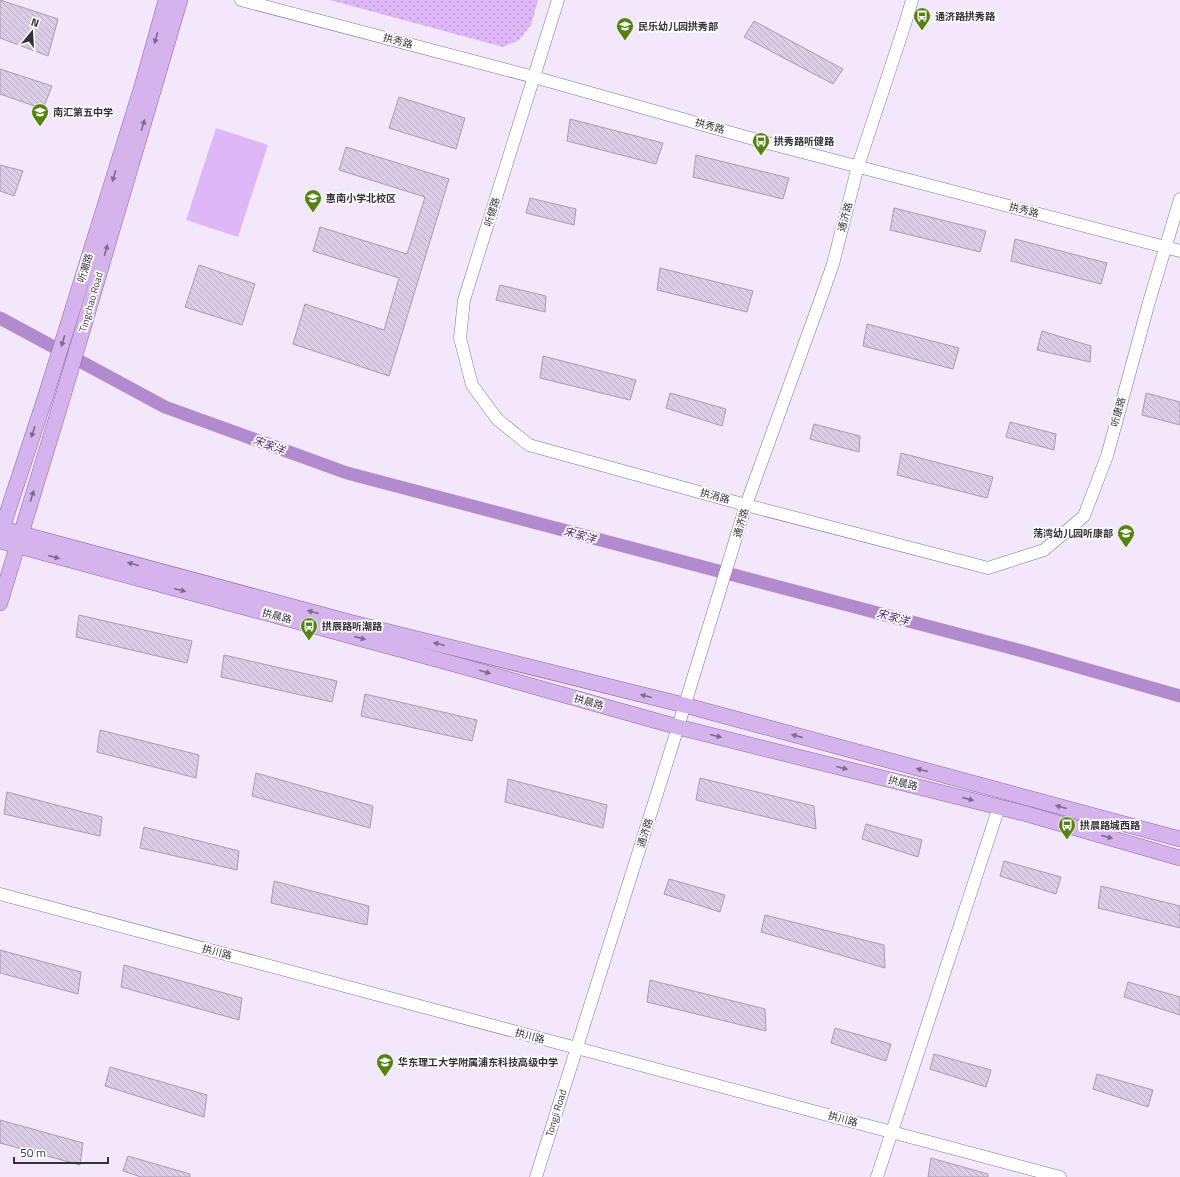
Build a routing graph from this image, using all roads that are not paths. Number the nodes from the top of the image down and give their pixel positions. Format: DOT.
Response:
graph roads {
  1 [pos="166,0"];
  2 [pos="180,0"];
  3 [pos="241,0"];
  4 [pos="558,0"];
  5 [pos="912,0"];
  6 [pos="534,77"];
  7 [pos="858,166"];
  8 [pos="1180,199"];
  9 [pos="1165,247"];
  10 [pos="1180,251"];
  11 [pos="497,419"];
  12 [pos="746,505"];
  13 [pos="0,533"];
  14 [pos="19,540"];
  15 [pos="988,568"];
  16 [pos="0,603"];
  17 [pos="684,706"];
  18 [pos="678,727"];
  19 [pos="999,807"];
  20 [pos="1180,839"];
  21 [pos="1180,858"];
  22 [pos="0,894"];
  23 [pos="576,1049"];
  24 [pos="892,1132"];
  25 [pos="536,1177"];
  26 [pos="877,1177"];
  27 [pos="1060,1177"];
  1 -- 13 [label="main road, 听潮路, one-way"];
  14 -- 2 [label="main road, Tingchao Road, one-way"];
  3 -- 6 [label="street, 拱秀路"];
  4 -- 6 [label="street, 听健路"];
  5 -- 7 [label="street, 通济路"];
  6 -- 7 [label="street, 拱秀路"];
  6 -- 11 [label="street, 听健路"];
  7 -- 9 [label="street, 拱秀路"];
  7 -- 12 [label="street, 通济路"];
  8 -- 9 [label="street, 听康路"];
  9 -- 10 [label="street, 拱秀路"];
  9 -- 15 [label="street, 听康路"];
  11 -- 12 [label="street, 拱涓路"];
  12 -- 15 [label="street, 拱涓路"];
  12 -- 17 [label="street, 通济路"];
  13 -- 14 [label="main road, 拱晨路"];
  14 -- 16 [label="main road, Tingchao Road"];
  17 -- 14 [label="main road, 拱晨路, one-way"];
  14 -- 18 [label="main road, 拱晨路, one-way"];
  17 -- 18 [label="street, 通济路"];
  20 -- 17 [label="main road, 拱晨路, one-way"];
  18 -- 19 [label="main road, 拱晨路, one-way"];
  18 -- 23 [label="street, 通济路"];
  19 -- 21 [label="main road, 拱晨路, one-way"];
  19 -- 24 [label="street"];
  22 -- 23 [label="street, 拱川路"];
  23 -- 24 [label="street, 拱川路"];
  23 -- 25 [label="street, Tongji Road"];
  24 -- 26 [label="street"];
  24 -- 27 [label="street, 拱川路"];
}
